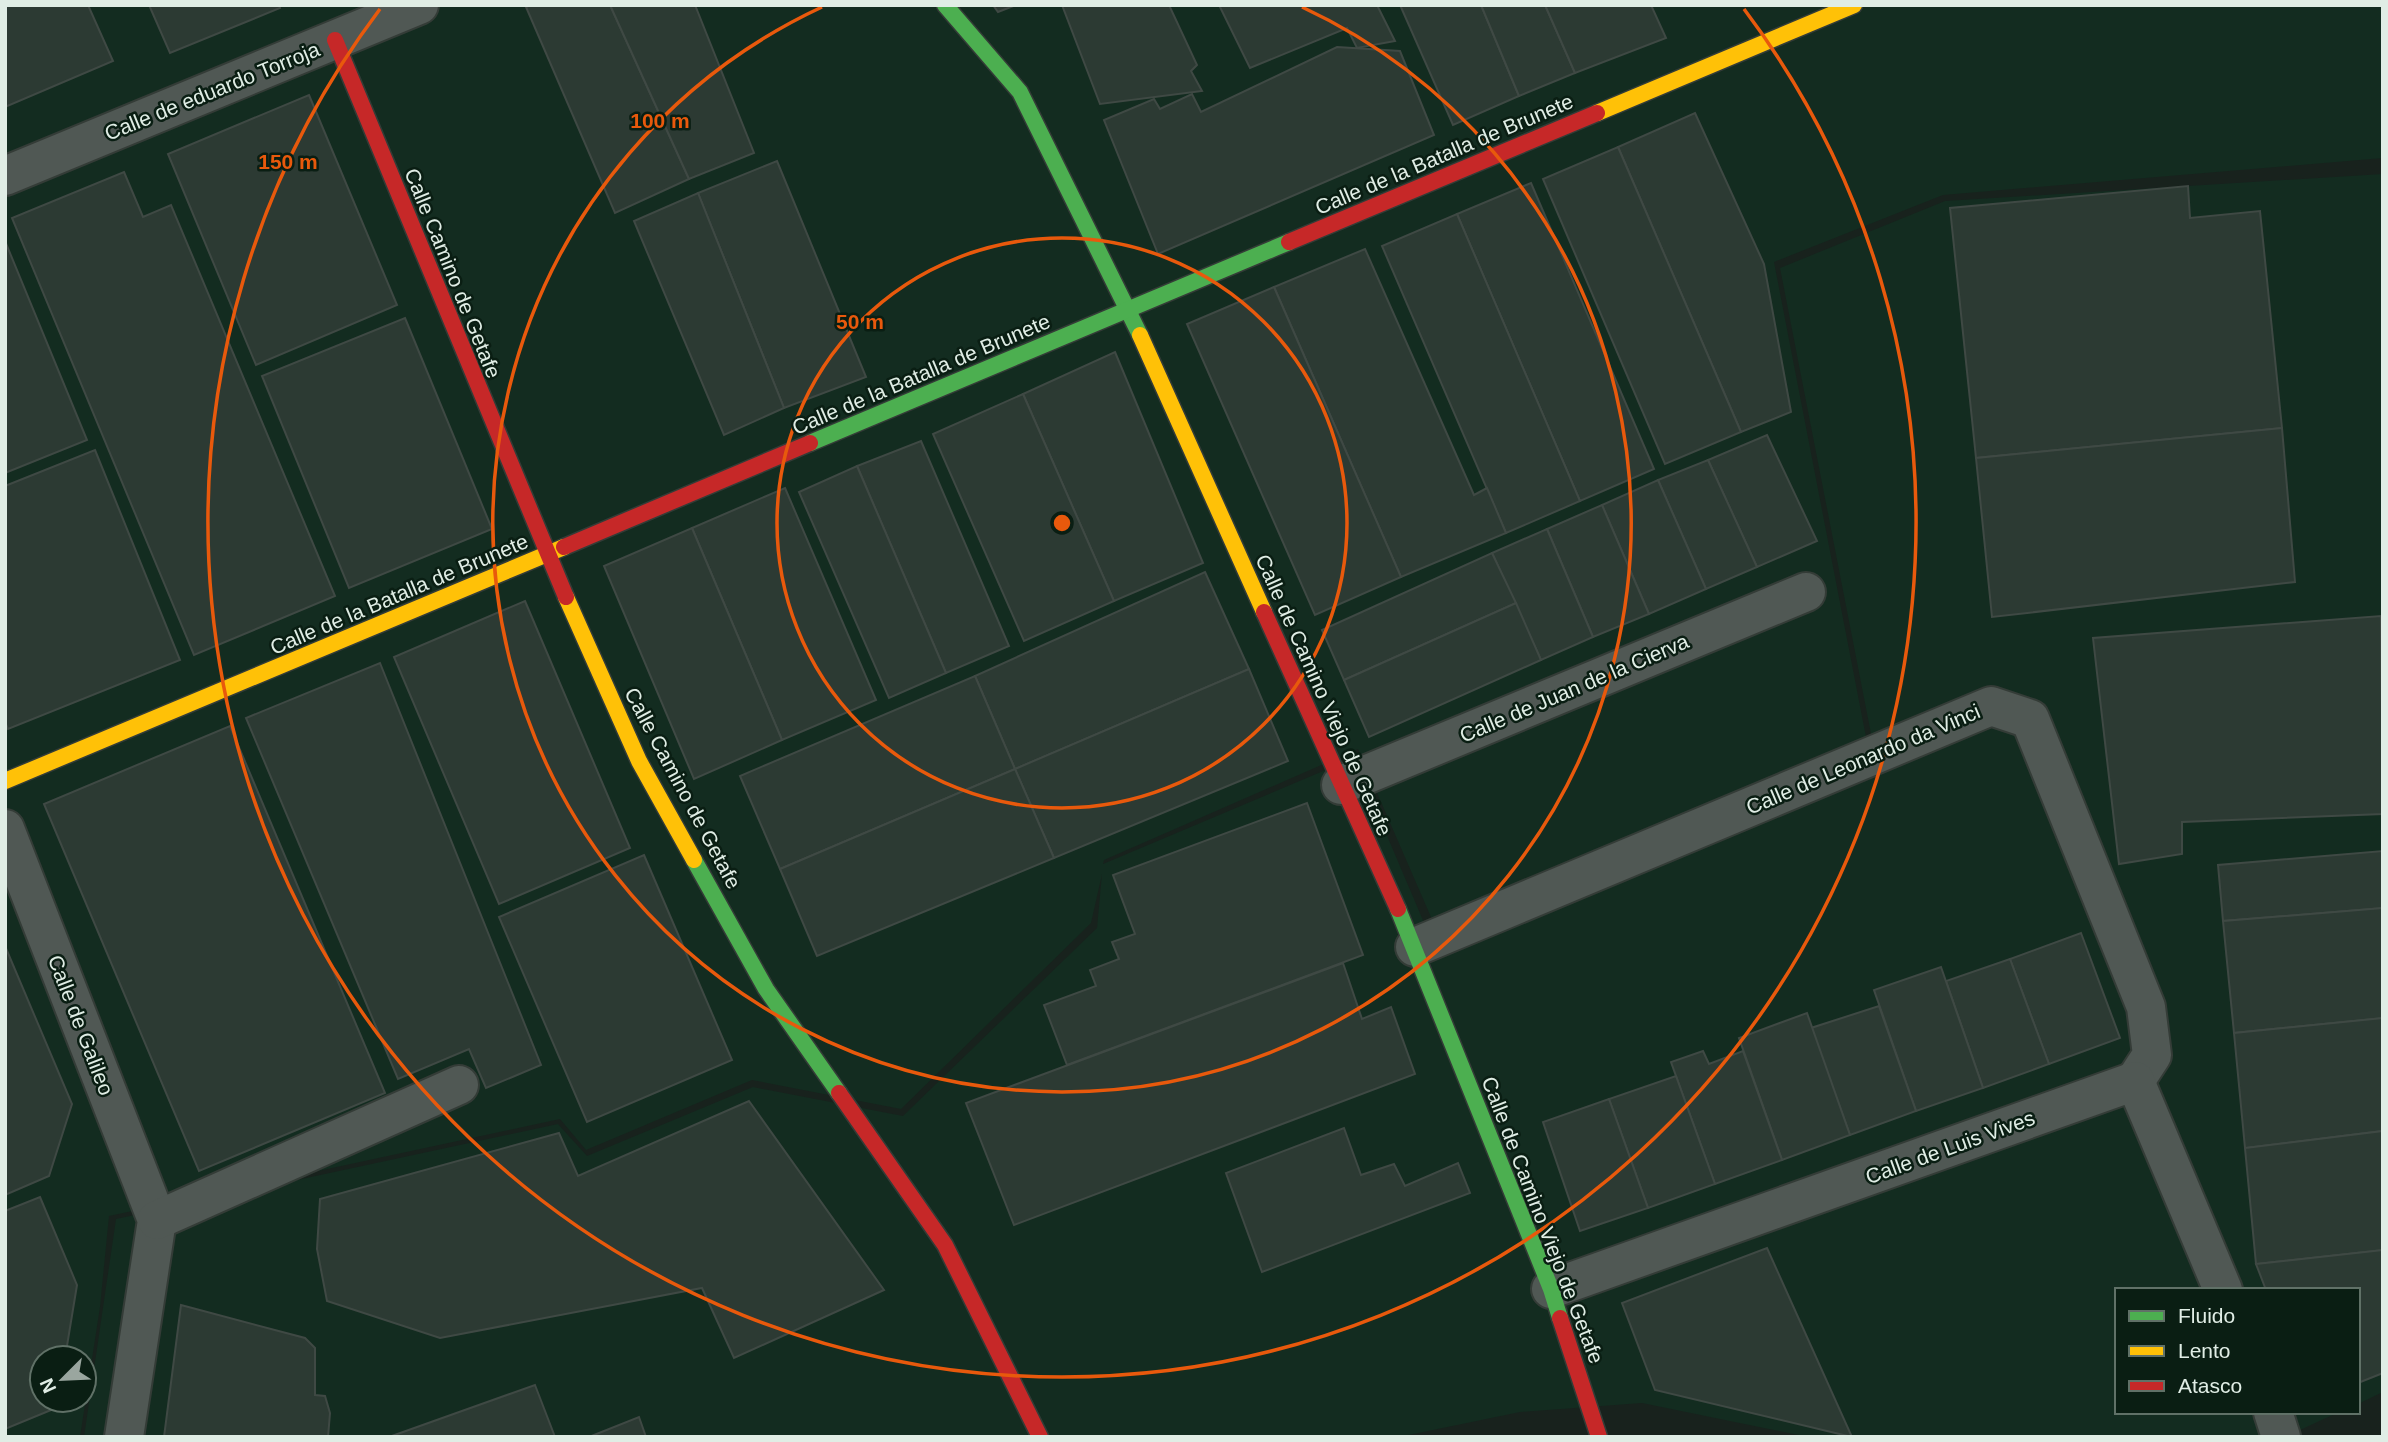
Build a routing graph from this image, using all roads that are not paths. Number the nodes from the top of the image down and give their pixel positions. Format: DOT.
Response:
graph roads {
  1 [pos="419,5"];
  2 [pos="945,5"];
  3 [pos="1854,5"];
  4 [pos="335,40"];
  5 [pos="5,176"];
  6 [pos="1128,309"];
  7 [pos="547,555"];
  8 [pos="1806,592"];
  9 [pos="5,781"];
  10 [pos="1341,785"];
  11 [pos="5,829"];
  12 [pos="1415,947"];
  13 [pos="2135,1081"];
  14 [pos="459,1085"];
  15 [pos="157,1220"];
  16 [pos="2222,1288"];
  17 [pos="1551,1289"];
  18 [pos="2274,1414"];
  19 [pos="124,1437"];
  20 [pos="1040,1437"];
  21 [pos="1599,1437"];
  22 [pos="2281,1437"];
  1 -- 4 [label="street, Calle de eduardo Torroja"];
  2 -- 6 [label="street, Calle de Camino Viejo de Getafe"];
  3 -- 6 [label="street, Calle de la Batalla de Brunete"];
  4 -- 5 [label="street, Calle de eduardo Torroja"];
  4 -- 7 [label="street, Calle Camino de Getafe"];
  6 -- 7 [label="street, Calle de la Batalla de Brunete"];
  6 -- 10 [label="street, Calle de Camino Viejo de Getafe"];
  7 -- 9 [label="street, Calle de la Batalla de Brunete"];
  7 -- 20 [label="street, Calle Camino de Getafe"];
  8 -- 10 [label="street, Calle de Juan de la Cierva"];
  10 -- 12 [label="street, Calle de Camino Viejo de Getafe"];
  11 -- 15 [label="street, Calle de Galileo"];
  12 -- 13 [label="street, Calle de Leonardo da Vinci"];
  12 -- 17 [label="street, Calle de Camino Viejo de Getafe"];
  13 -- 16 [label="street"];
  13 -- 17 [label="street, Calle de Luis Vives"];
  14 -- 15 [label="street"];
  15 -- 19 [label="street, Calle de Galileo"];
  17 -- 21 [label="street, Calle de Camino Viejo de Getafe"];
  18 -- 22 [label="street"];
}
